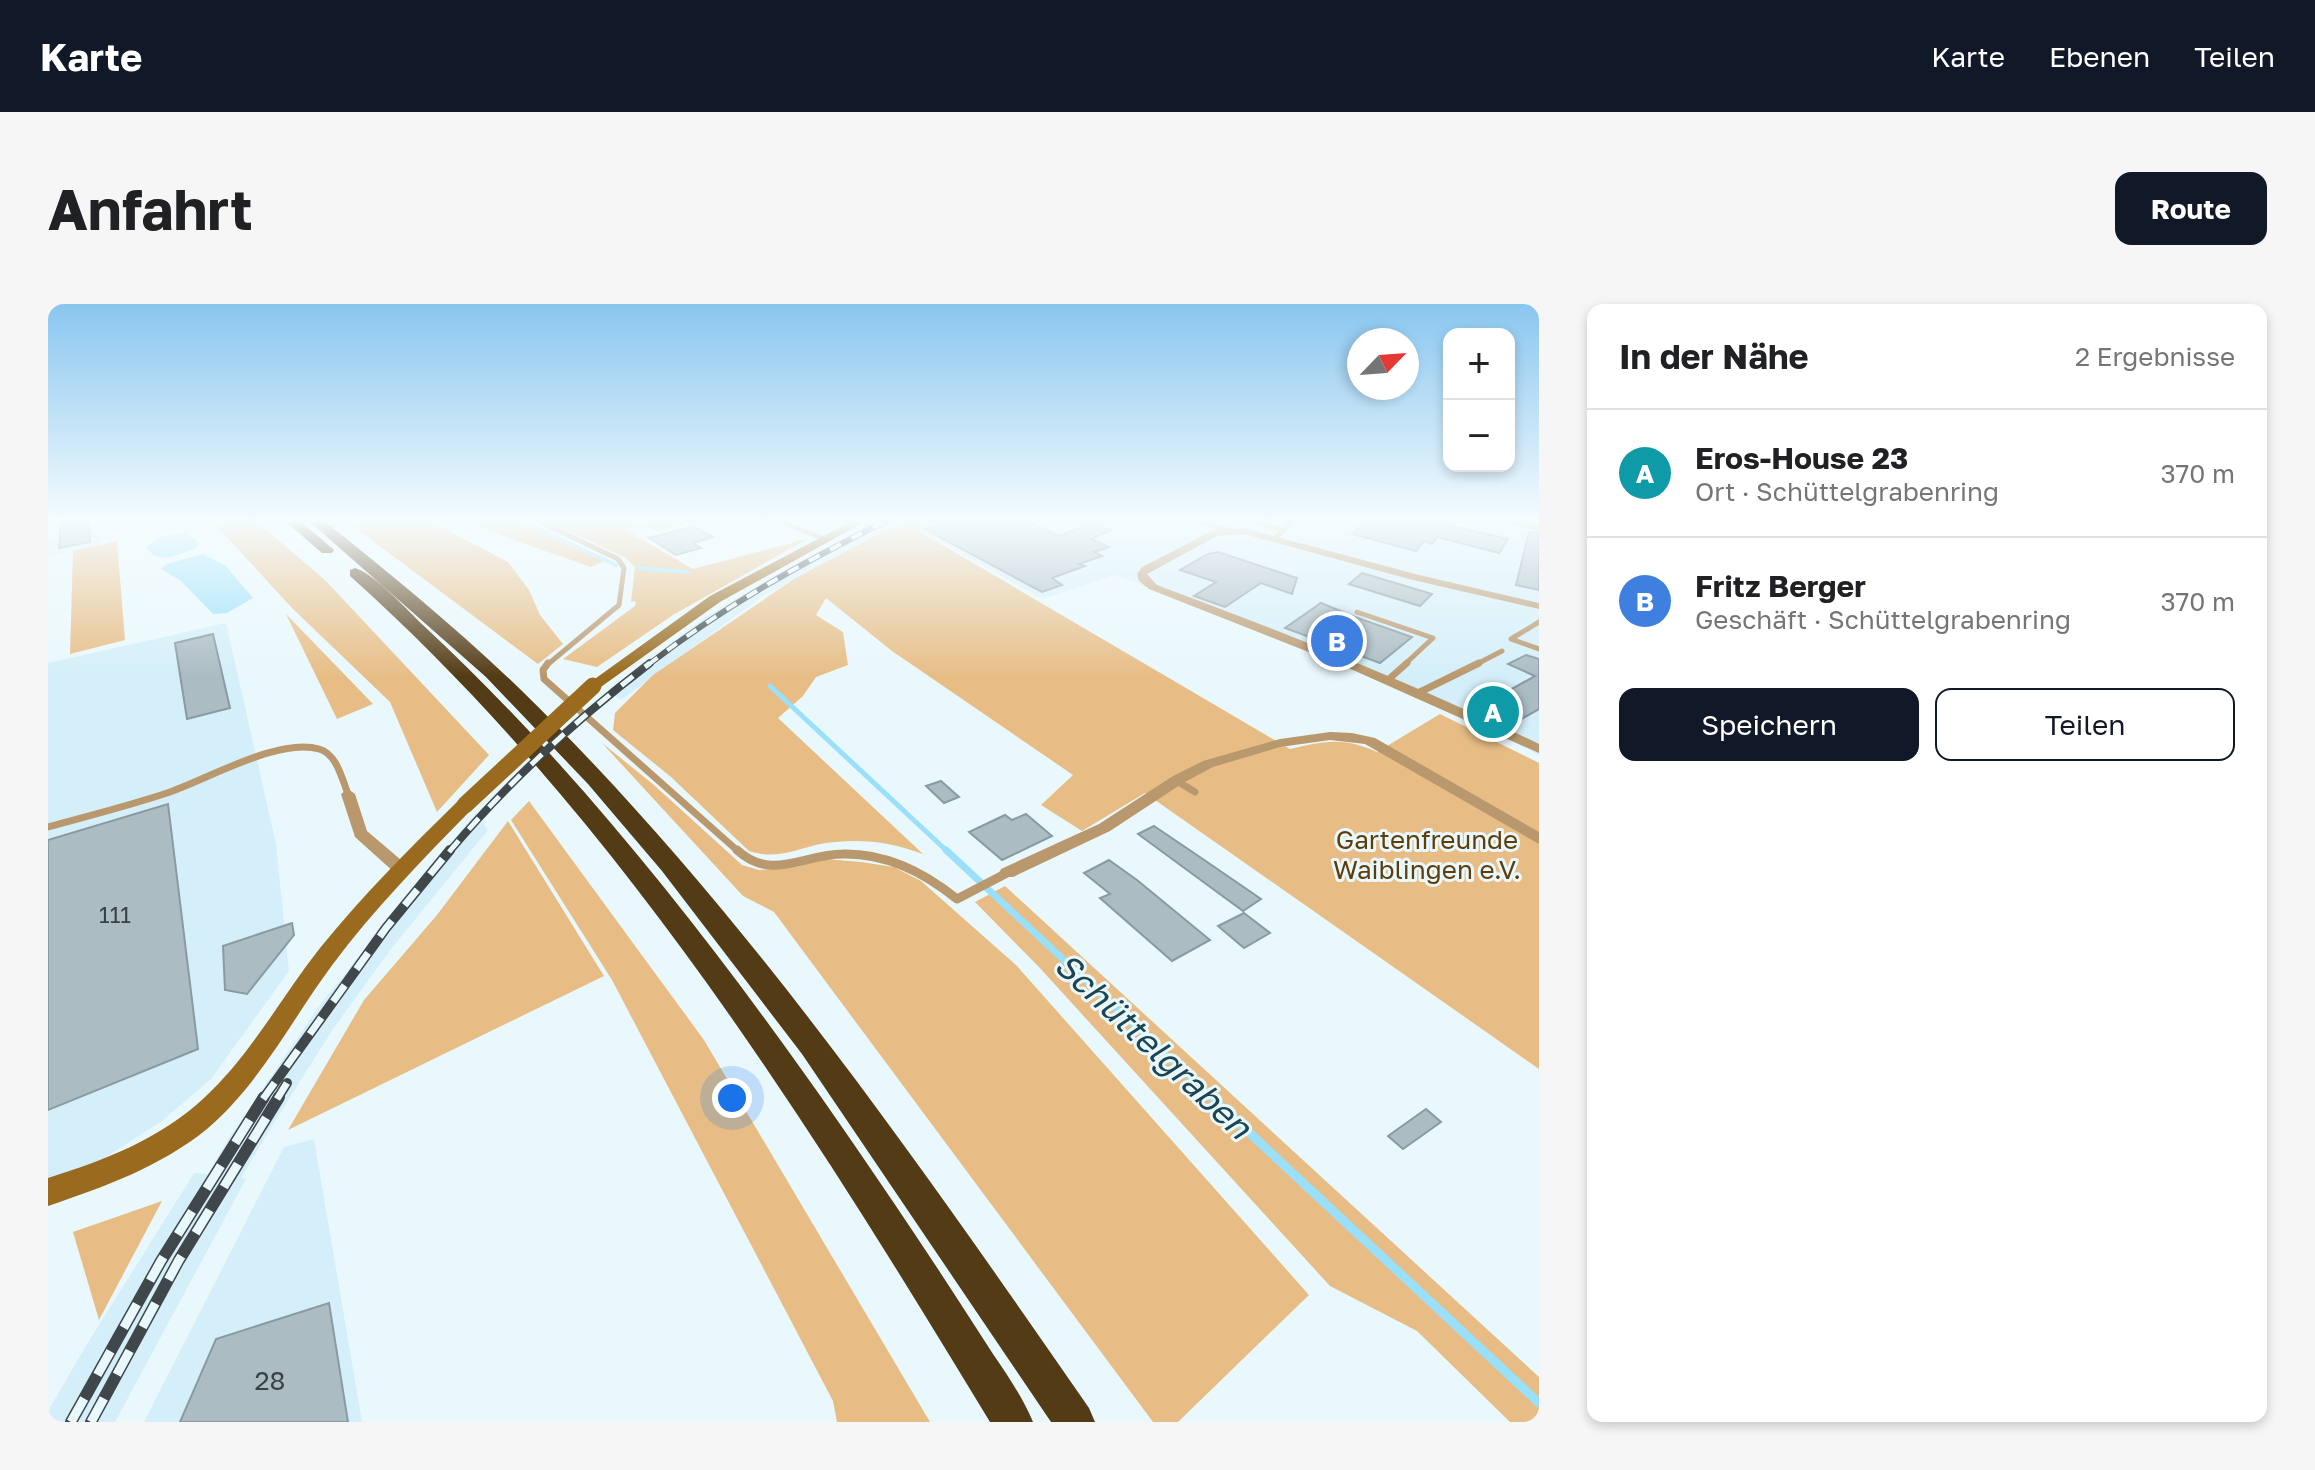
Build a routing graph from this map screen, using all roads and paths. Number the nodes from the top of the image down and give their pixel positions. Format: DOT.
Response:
graph roads {
  1 [pos="355,573"];
  2 [pos="380,573"];
  3 [pos="623,573"];
  4 [pos="761,573"];
  5 [pos="1145,573"];
  6 [pos="1399,573"];
  7 [pos="1539,606"];
  8 [pos="1357,612"];
  9 [pos="1539,622"];
  10 [pos="1539,649"];
  11 [pos="1502,651"];
  12 [pos="1389,679"];
  13 [pos="1420,692"];
  14 [pos="1539,749"];
  15 [pos="1177,781"];
  16 [pos="1195,792"];
  17 [pos="348,794"];
  18 [pos="48,827"];
  19 [pos="1539,839"];
  20 [pos="401,869"];
  21 [pos="1007,873"];
  22 [pos="48,1192"];
  23 [pos="1013,1422"];
  24 [pos="1075,1422"];
  1 -- 23 [label="highway"];
  2 -- 24 [label="highway"];
  3 -- 21 [label="lane"];
  4 -- 20 [label="street, bridge"];
  5 -- 12 [label="street"];
  6 -- 7 [label="street"];
  8 -- 12 [label="lane"];
  9 -- 10 [label="lane"];
  11 -- 13 [label="lane"];
  12 -- 13 [label="street"];
  13 -- 14 [label="street"];
  15 -- 16 [label="lane"];
  15 -- 19 [label="street"];
  15 -- 21 [label="street"];
  17 -- 18 [label="lane"];
  17 -- 20 [label="street"];
  20 -- 22 [label="street"];
}
